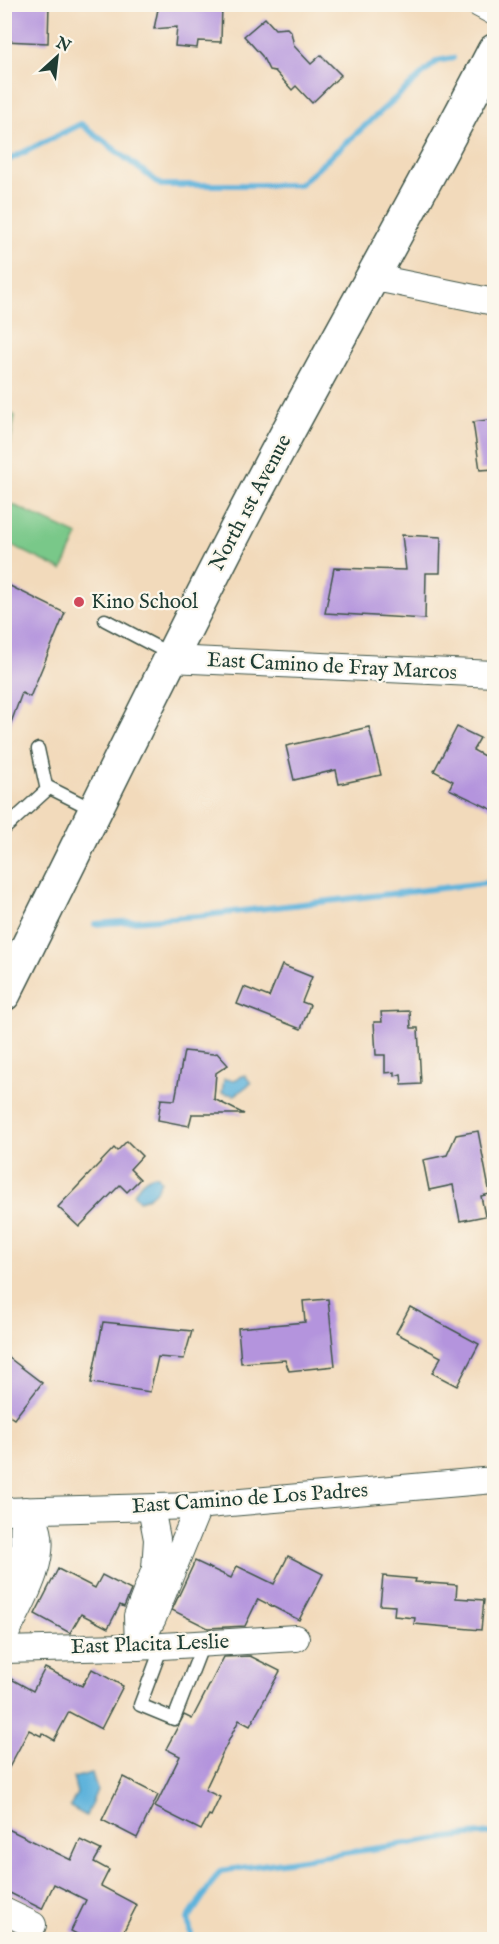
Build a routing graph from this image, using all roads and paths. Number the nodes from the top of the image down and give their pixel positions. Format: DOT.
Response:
graph roads {
  1 [pos="480,4"];
  2 [pos="495,12"];
  3 [pos="495,51"];
  4 [pos="371,277"];
  5 [pos="495,302"];
  6 [pos="105,620"];
  7 [pos="171,657"];
  8 [pos="495,674"];
  9 [pos="38,749"];
  10 [pos="49,788"];
  11 [pos="96,811"];
  12 [pos="4,829"];
  13 [pos="4,994"];
  14 [pos="495,1480"];
  15 [pos="195,1506"];
  16 [pos="151,1508"];
  17 [pos="15,1510"];
  18 [pos="4,1606"];
  19 [pos="4,1637"];
  20 [pos="296,1638"];
  21 [pos="203,1644"];
  22 [pos="150,1646"];
  23 [pos="4,1650"];
  24 [pos="4,1911"];
  25 [pos="37,1932"];
  1 -- 2 [label="street"];
  3 -- 4 [label="main road, North 1st Avenue"];
  4 -- 5 [label="street"];
  4 -- 7 [label="main road, North 1st Avenue"];
  6 -- 7 [label="lane"];
  7 -- 8 [label="street, East Camino de Fray Marcos"];
  7 -- 11 [label="main road, North 1st Avenue"];
  9 -- 10 [label="lane"];
  10 -- 11 [label="lane"];
  10 -- 12 [label="lane"];
  11 -- 13 [label="main road, North 1st Avenue"];
  14 -- 15 [label="street, East Camino de Los Padres"];
  15 -- 16 [label="street, East Camino de Los Padres"];
  15 -- 22 [label="street"];
  16 -- 17 [label="street, East Camino de Los Padres"];
  16 -- 22 [label="street"];
  17 -- 18 [label="street"];
  17 -- 19 [label="street"];
  20 -- 21 [label="street, East Placita Leslie"];
  21 -- 22 [label="street, East Placita Leslie"];
  21 -- 22 [label="lane"];
  22 -- 23 [label="street, East Placita Leslie"];
  24 -- 25 [label="street"];
}
